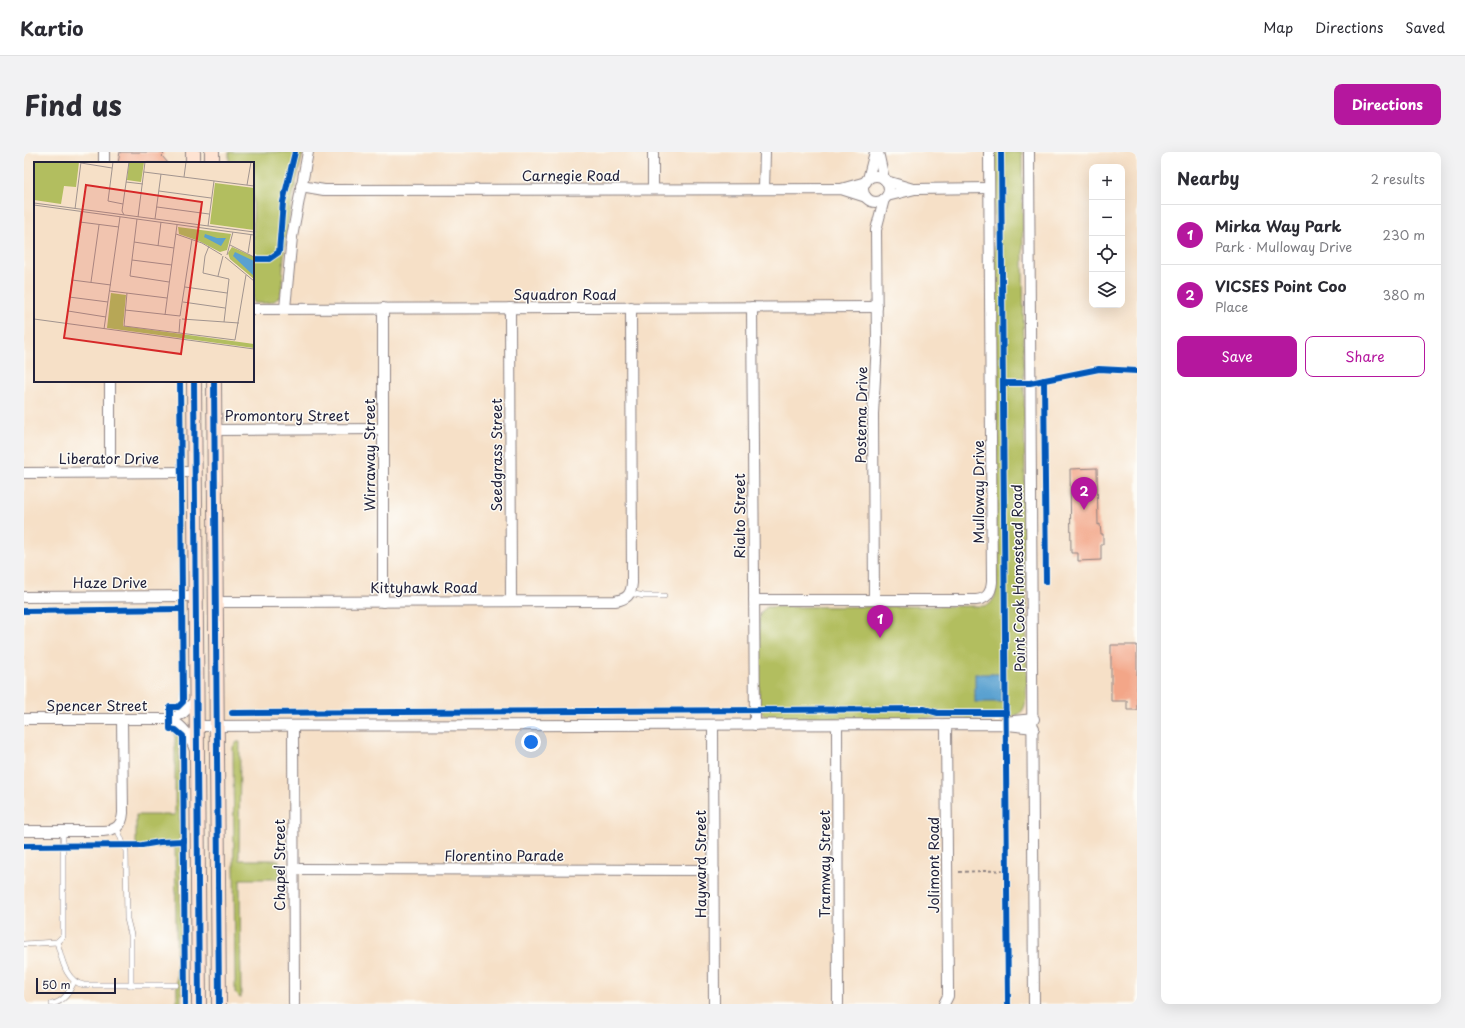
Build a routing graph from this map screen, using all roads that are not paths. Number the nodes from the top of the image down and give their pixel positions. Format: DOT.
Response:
graph roads {
  1 [pos="308,152"];
  2 [pos="653,152"];
  3 [pos="764,152"];
  4 [pos="875,152"];
  5 [pos="878,152"];
  6 [pos="989,152"];
  7 [pos="1029,152"];
  8 [pos="867,180"];
  9 [pos="885,180"];
  10 [pos="301,186"];
  11 [pos="989,188"];
  12 [pos="653,189"];
  13 [pos="764,189"];
  14 [pos="841,189"];
  15 [pos="915,189"];
  16 [pos="867,198"];
  17 [pos="885,198"];
  18 [pos="876,230"];
  19 [pos="631,307"];
  20 [pos="752,307"];
  21 [pos="877,307"];
  22 [pos="285,308"];
  23 [pos="383,308"];
  24 [pos="510,308"];
  25 [pos="254,309"];
  26 [pos="110,382"];
  27 [pos="194,382"];
  28 [pos="214,382"];
  29 [pos="383,429"];
  30 [pos="214,430"];
  31 [pos="110,472"];
  32 [pos="195,472"];
  33 [pos="24,473"];
  34 [pos="630,593"];
  35 [pos="196,596"];
  36 [pos="664,596"];
  37 [pos="24,597"];
  38 [pos="754,600"];
  39 [pos="874,600"];
  40 [pos="511,601"];
  41 [pos="216,602"];
  42 [pos="383,602"];
  43 [pos="197,699"];
  44 [pos="24,719"];
  45 [pos="122,719"];
  46 [pos="170,719"];
  47 [pos="755,724"];
  48 [pos="946,724"];
  49 [pos="1034,724"];
  50 [pos="713,725"];
  51 [pos="837,725"];
  52 [pos="197,726"];
  53 [pos="217,726"];
  54 [pos="293,726"];
  55 [pos="197,757"];
  56 [pos="117,828"];
  57 [pos="63,831"];
  58 [pos="24,832"];
  59 [pos="293,869"];
  60 [pos="714,870"];
  61 [pos="57,942"];
  62 [pos="24,944"];
  63 [pos="74,982"];
  64 [pos="131,985"];
  65 [pos="176,985"];
  66 [pos="52,1004"];
  67 [pos="199,1004"];
  68 [pos="219,1004"];
  69 [pos="294,1004"];
  70 [pos="714,1004"];
  71 [pos="838,1004"];
  72 [pos="944,1004"];
  73 [pos="1034,1004"];
  1 -- 10 [label="street"];
  2 -- 12 [label="street"];
  3 -- 13 [label="street"];
  4 -- 8 [label="street"];
  5 -- 9 [label="street"];
  6 -- 11 [label="street, Mulloway Drive"];
  7 -- 49 [label="street, Point Cook Homestead Road"];
  8 -- 9 [label="street"];
  8 -- 14 [label="street, Carnegie Road"];
  8 -- 16 [label="street"];
  9 -- 15 [label="street"];
  9 -- 17 [label="street"];
  10 -- 12 [label="street, Carnegie Road"];
  10 -- 22 [label="street"];
  11 -- 15 [label="street"];
  11 -- 39 [label="street, Mulloway Drive"];
  12 -- 13 [label="street, Carnegie Road"];
  13 -- 14 [label="street, Carnegie Road"];
  14 -- 16 [label="street, Carnegie Road"];
  15 -- 17 [label="street"];
  16 -- 17 [label="street"];
  16 -- 18 [label="street, Postema Drive"];
  17 -- 18 [label="street, Postema Drive"];
  18 -- 21 [label="street, Postema Drive"];
  19 -- 20 [label="street, Squadron Road"];
  19 -- 24 [label="street, Squadron Road"];
  19 -- 34 [label="street"];
  20 -- 21 [label="street, Squadron Road"];
  20 -- 38 [label="street, Rialto Street"];
  21 -- 39 [label="street, Postema Drive"];
  22 -- 23 [label="street, Squadron Road"];
  22 -- 25 [label="street, Squadron Road"];
  23 -- 24 [label="street, Squadron Road"];
  23 -- 29 [label="street, Wirraway Street"];
  24 -- 40 [label="street, Seedgrass Street"];
  26 -- 31 [label="street"];
  27 -- 32 [label="street"];
  28 -- 30 [label="street"];
  29 -- 30 [label="street, Promontory Street"];
  29 -- 42 [label="street, Wirraway Street"];
  30 -- 41 [label="street"];
  31 -- 32 [label="street, Liberator Drive"];
  31 -- 33 [label="street, Liberator Drive"];
  32 -- 35 [label="street"];
  34 -- 36 [label="lane"];
  34 -- 40 [label="street, Kittyhawk Road"];
  35 -- 37 [label="street, Haze Drive"];
  35 -- 43 [label="street"];
  38 -- 39 [label="street, Mulloway Drive"];
  38 -- 47 [label="street, Rialto Street"];
  40 -- 42 [label="street, Kittyhawk Road"];
  41 -- 42 [label="street, Kittyhawk Road"];
  41 -- 53 [label="street"];
  43 -- 46 [label="street"];
  43 -- 52 [label="street"];
  44 -- 45 [label="street, Spencer Street"];
  45 -- 46 [label="street, Spencer Street"];
  45 -- 56 [label="street"];
  46 -- 55 [label="street"];
  47 -- 50 [label="street"];
  47 -- 51 [label="street"];
  48 -- 49 [label="street"];
  48 -- 51 [label="street"];
  48 -- 72 [label="street, Jolimont Road"];
  49 -- 73 [label="street, Point Cook Homestead Road"];
  50 -- 54 [label="street"];
  50 -- 60 [label="street, Hayward Street"];
  51 -- 71 [label="street, Tramway Street"];
  52 -- 53 [label="street"];
  52 -- 55 [label="street"];
  53 -- 54 [label="street"];
  53 -- 68 [label="street"];
  54 -- 59 [label="street, Chapel Street"];
  55 -- 67 [label="street"];
  56 -- 57 [label="street"];
  56 -- 64 [label="lane"];
  57 -- 58 [label="street"];
  57 -- 61 [label="lane"];
  59 -- 60 [label="street, Florentino Parade"];
  59 -- 69 [label="street, Chapel Street"];
  60 -- 70 [label="street, Hayward Street"];
  61 -- 62 [label="lane"];
  61 -- 63 [label="lane"];
  63 -- 64 [label="lane"];
  63 -- 66 [label="lane"];
  64 -- 65 [label="lane"];
}
